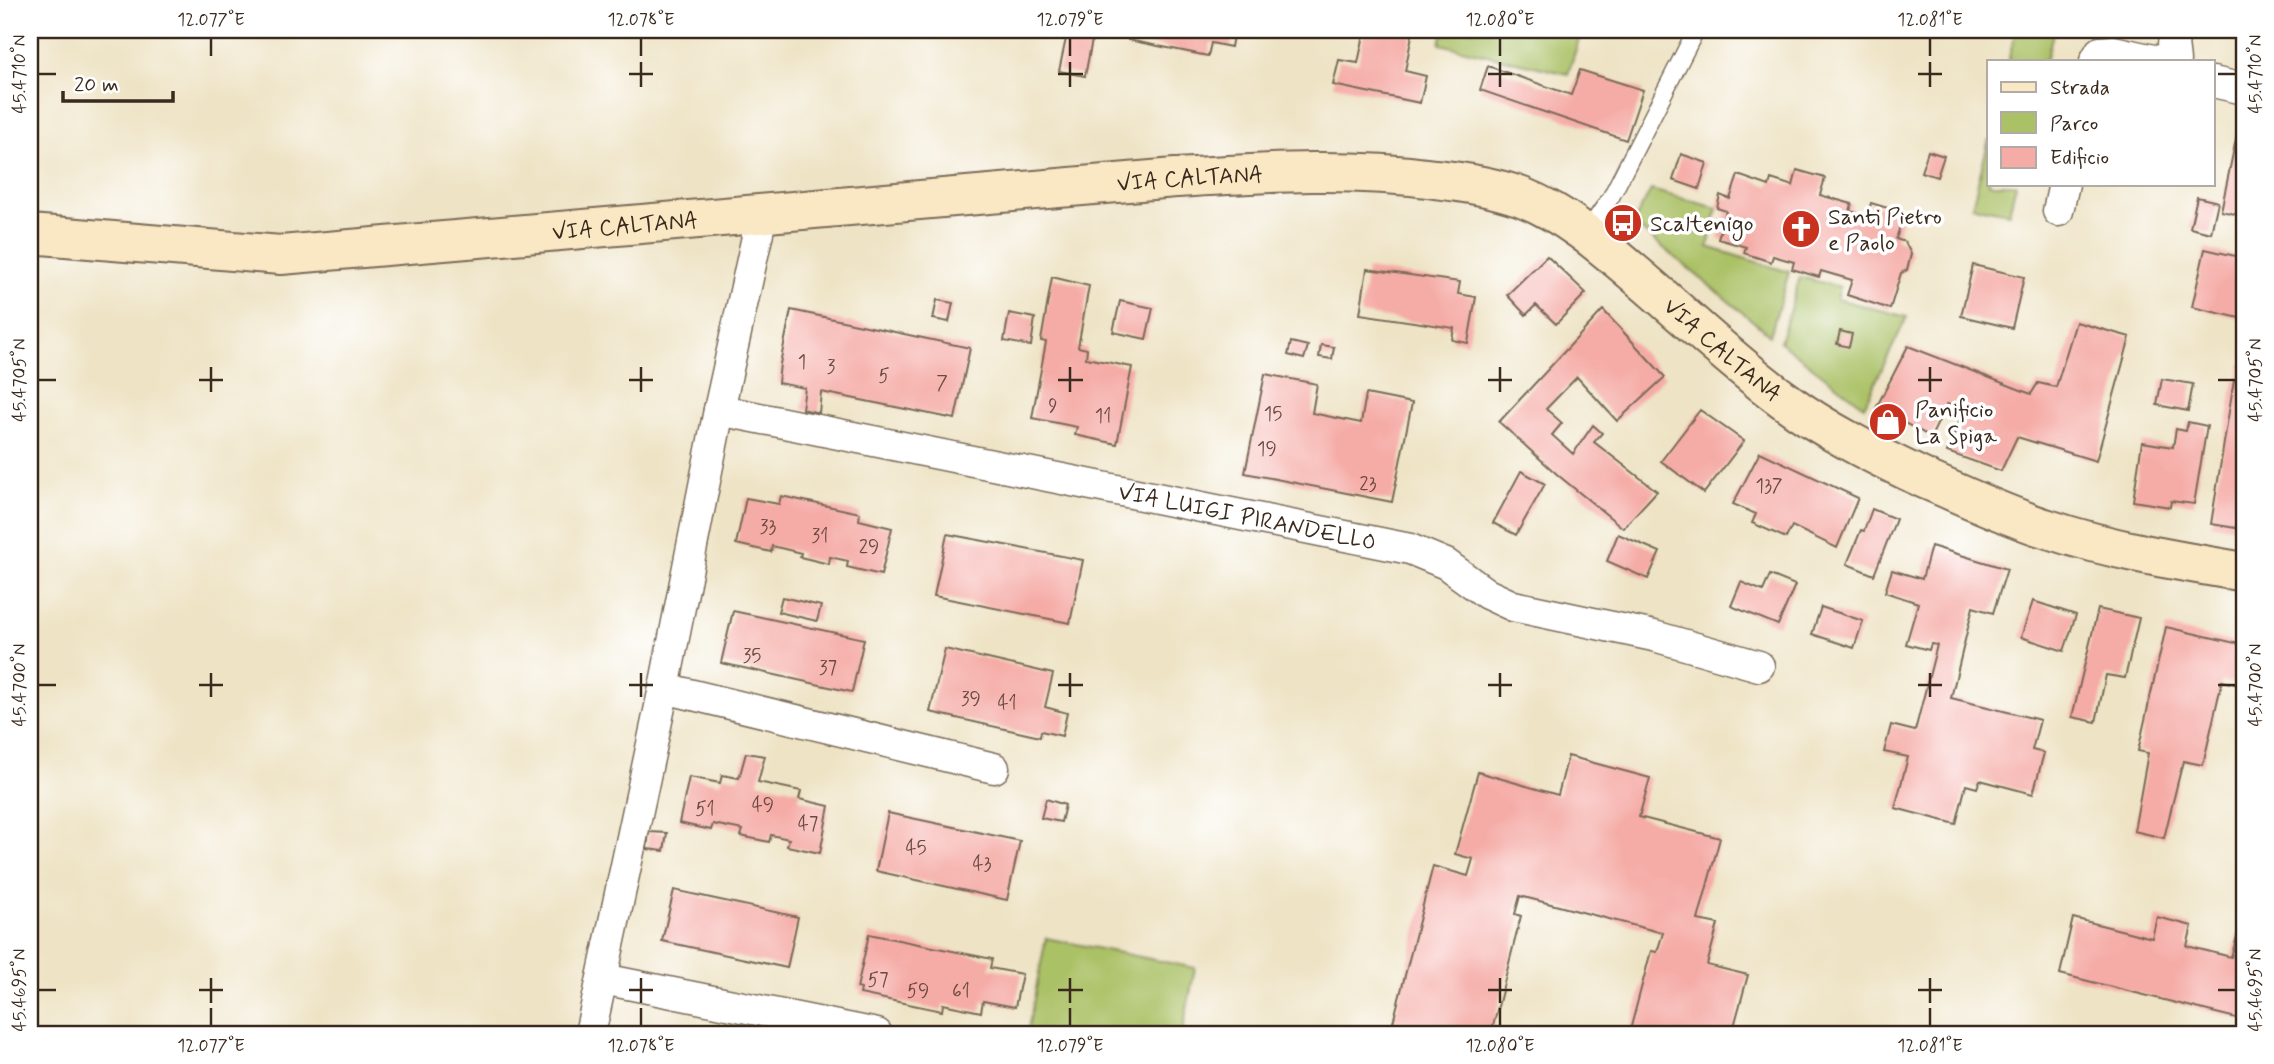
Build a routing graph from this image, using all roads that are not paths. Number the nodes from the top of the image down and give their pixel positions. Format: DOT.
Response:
graph roads {
  1 [pos="1696,30"];
  2 [pos="2176,30"];
  3 [pos="2096,60"];
  4 [pos="2154,60"];
  5 [pos="2175,60"];
  6 [pos="2214,82"];
  7 [pos="2244,89"];
  8 [pos="762,214"];
  9 [pos="1587,233"];
  10 [pos="30,234"];
  11 [pos="719,410"];
  12 [pos="2244,572"];
  13 [pos="1759,666"];
  14 [pos="664,688"];
  15 [pos="995,768"];
  16 [pos="603,979"];
  17 [pos="590,1034"];
  18 [pos="877,1034"];
  1 -- 9 [label="lane"];
  2 -- 5 [label="street"];
  3 -- 4 [label="street"];
  6 -- 7 [label="street"];
  8 -- 9 [label="main road, VIA CALTANA"];
  8 -- 10 [label="main road, VIA CALTANA"];
  8 -- 11 [label="street"];
  9 -- 12 [label="main road, VIA CALTANA"];
  11 -- 13 [label="street, VIA LUIGI PIRANDELLO"];
  11 -- 14 [label="street"];
  14 -- 15 [label="street"];
  14 -- 16 [label="street"];
  16 -- 17 [label="street"];
  16 -- 18 [label="street"];
}
